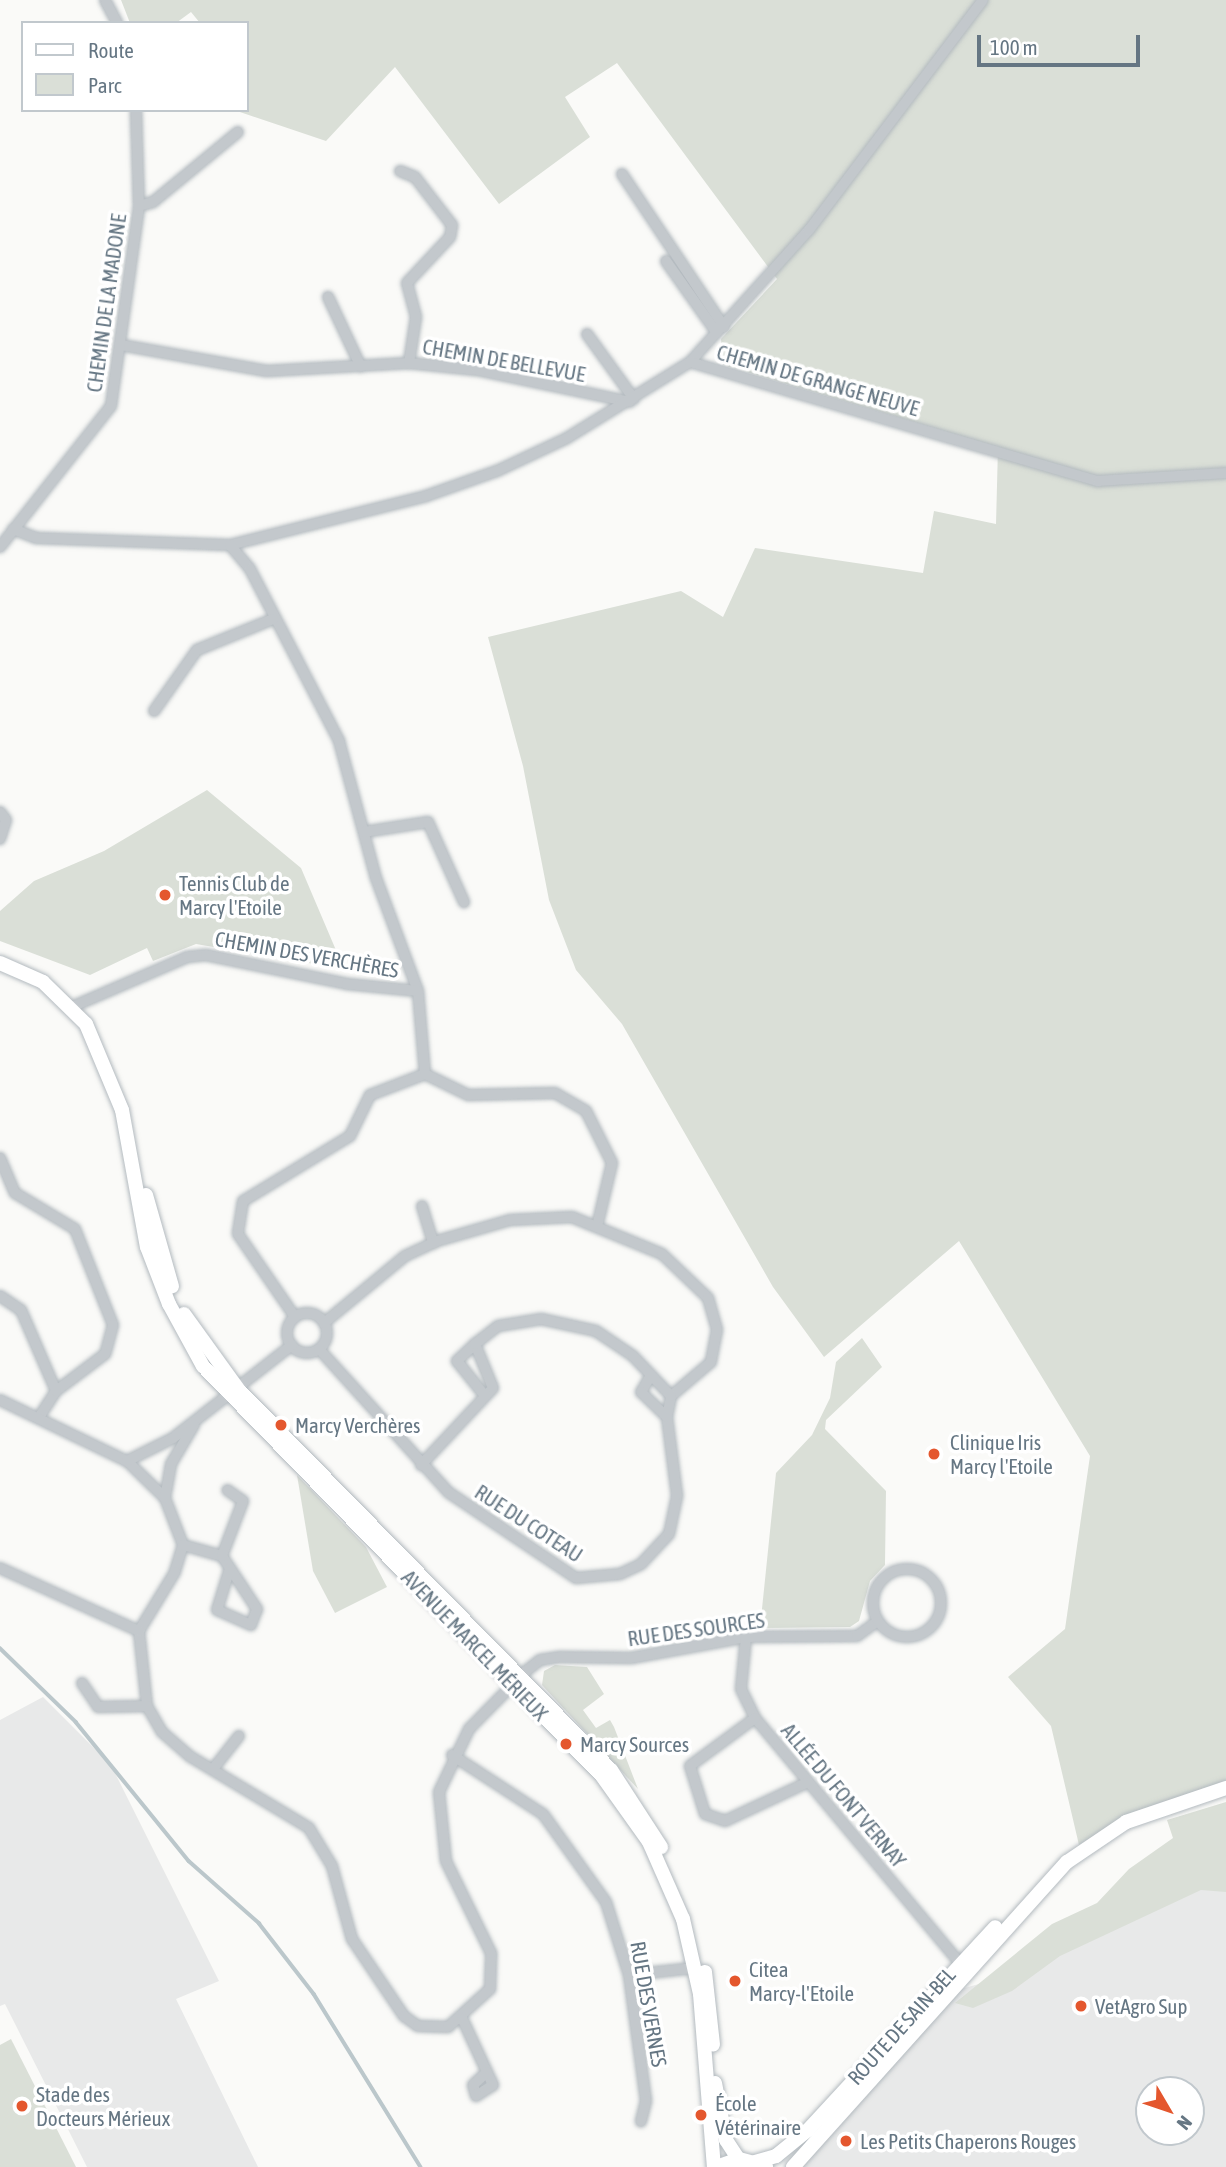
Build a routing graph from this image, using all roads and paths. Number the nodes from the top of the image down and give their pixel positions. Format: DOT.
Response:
graph roads {
  1 [pos="105,0"];
  2 [pos="983,0"];
  3 [pos="116,21"];
  4 [pos="136,112"];
  5 [pos="238,132"];
  6 [pos="400,172"];
  7 [pos="622,174"];
  8 [pos="139,206"];
  9 [pos="666,261"];
  10 [pos="328,297"];
  11 [pos="721,330"];
  12 [pos="587,334"];
  13 [pos="121,345"];
  14 [pos="690,362"];
  15 [pos="410,363"];
  16 [pos="360,367"];
  17 [pos="632,401"];
  18 [pos="1226,473"];
  19 [pos="13,529"];
  20 [pos="230,545"];
  21 [pos="0,547"];
  22 [pos="273,618"];
  23 [pos="154,711"];
  24 [pos="0,812"];
  25 [pos="364,832"];
  26 [pos="0,839"];
  27 [pos="464,902"];
  28 [pos="0,963"];
  29 [pos="418,991"];
  30 [pos="74,1006"];
  31 [pos="425,1074"];
  32 [pos="0,1158"];
  33 [pos="422,1206"];
  34 [pos="598,1222"];
  35 [pos="433,1243"];
  36 [pos="0,1296"];
  37 [pos="295,1317"];
  38 [pos="324,1323"];
  39 [pos="475,1344"];
  40 [pos="292,1345"];
  41 [pos="318,1349"];
  42 [pos="651,1375"];
  43 [pos="56,1391"];
  44 [pos="232,1391"];
  45 [pos="485,1396"];
  46 [pos="671,1396"];
  47 [pos="0,1401"];
  48 [pos="40,1416"];
  49 [pos="201,1416"];
  50 [pos="667,1416"];
  51 [pos="127,1461"];
  52 [pos="421,1465"];
  53 [pos="227,1490"];
  54 [pos="165,1498"];
  55 [pos="183,1545"];
  56 [pos="222,1556"];
  57 [pos="0,1568"];
  58 [pos="230,1568"];
  59 [pos="878,1621"];
  60 [pos="139,1631"];
  61 [pos="746,1637"];
  62 [pos="519,1682"];
  63 [pos="82,1683"];
  64 [pos="147,1706"];
  65 [pos="755,1718"];
  66 [pos="239,1736"];
  67 [pos="452,1755"];
  68 [pos="213,1769"];
  69 [pos="806,1783"];
  70 [pos="1226,1788"];
  71 [pos="1044,1885"];
  72 [pos="961,1959"];
  73 [pos="694,1968"];
  74 [pos="629,1975"];
  75 [pos="932,2008"];
  76 [pos="462,2018"];
  77 [pos="487,2072"];
  78 [pos="641,2121"];
  79 [pos="753,2163"];
  80 [pos="717,2167"];
  81 [pos="793,2167"];
  1 -- 3 [label="street"];
  2 -- 11 [label="street"];
  4 -- 8 [label="street, CHEMIN DE LA MADONE"];
  5 -- 8 [label="street"];
  6 -- 15 [label="street"];
  7 -- 11 [label="street"];
  8 -- 13 [label="street, CHEMIN DE LA MADONE"];
  9 -- 11 [label="street"];
  10 -- 16 [label="street"];
  11 -- 14 [label="street"];
  12 -- 17 [label="street"];
  13 -- 16 [label="street, CHEMIN DE BELLEVUE"];
  13 -- 19 [label="street, CHEMIN DE LA MADONE"];
  14 -- 17 [label="street, CHEMIN DE GRANGE NEUVE"];
  14 -- 18 [label="street, CHEMIN DE GRANGE NEUVE"];
  15 -- 16 [label="street, CHEMIN DE BELLEVUE"];
  15 -- 17 [label="street, CHEMIN DE BELLEVUE"];
  17 -- 20 [label="street, CHEMIN DE GRANGE NEUVE"];
  19 -- 20 [label="street, CHEMIN DE GRANGE NEUVE"];
  19 -- 21 [label="street, CHEMIN DE LA MADONE"];
  20 -- 22 [label="street"];
  22 -- 23 [label="street"];
  22 -- 25 [label="street"];
  24 -- 26 [label="street"];
  25 -- 27 [label="street"];
  25 -- 29 [label="street"];
  28 -- 30 [label="main road, AVENUE MARCEL MÉRIEUX"];
  29 -- 30 [label="street, CHEMIN DES VERCHÈRES"];
  29 -- 31 [label="street"];
  30 -- 44 [label="main road, AVENUE MARCEL MÉRIEUX"];
  31 -- 34 [label="street"];
  31 -- 37 [label="street"];
  32 -- 43 [label="street"];
  33 -- 35 [label="street"];
  34 -- 35 [label="street"];
  34 -- 46 [label="street"];
  35 -- 38 [label="street"];
  36 -- 43 [label="street"];
  37 -- 38 [label="street"];
  37 -- 40 [label="street"];
  38 -- 41 [label="street"];
  39 -- 42 [label="street"];
  39 -- 45 [label="street"];
  39 -- 45 [label="street"];
  40 -- 41 [label="street"];
  40 -- 44 [label="street"];
  41 -- 52 [label="street, RUE DU COTEAU"];
  42 -- 46 [label="street"];
  42 -- 50 [label="street"];
  43 -- 48 [label="street"];
  44 -- 49 [label="street"];
  44 -- 62 [label="main road, AVENUE MARCEL MÉRIEUX"];
  45 -- 52 [label="street"];
  46 -- 50 [label="street, RUE DU COTEAU"];
  47 -- 48 [label="street"];
  48 -- 51 [label="street"];
  49 -- 51 [label="street"];
  49 -- 54 [label="street"];
  50 -- 52 [label="street, RUE DU COTEAU"];
  51 -- 54 [label="street"];
  53 -- 56 [label="street"];
  54 -- 55 [label="street"];
  55 -- 56 [label="street"];
  55 -- 60 [label="street"];
  56 -- 58 [label="street"];
  57 -- 60 [label="street"];
  58 -- 58 [label="street"];
  59 -- 59 [label="street"];
  59 -- 61 [label="street, RUE DES SOURCES"];
  60 -- 64 [label="street"];
  61 -- 62 [label="street, RUE DES SOURCES"];
  61 -- 65 [label="street, ALLÉE DU FONT VERNAY"];
  62 -- 67 [label="street, RUE DES SOURCES"];
  62 -- 73 [label="main road, AVENUE MARCEL MÉRIEUX"];
  62 -- 79 [label="main road, AVENUE MARCEL MÉRIEUX"];
  63 -- 64 [label="street"];
  64 -- 68 [label="street"];
  65 -- 69 [label="street, ALLÉE DU FONT VERNAY"];
  65 -- 69 [label="street"];
  66 -- 68 [label="street"];
  67 -- 74 [label="street, RUE DES VERNES"];
  67 -- 76 [label="street"];
  68 -- 76 [label="street"];
  69 -- 72 [label="street, ALLÉE DU FONT VERNAY"];
  70 -- 71 [label="main road, ROUTE DE SAIN-BEL"];
  71 -- 72 [label="main road, ROUTE DE SAIN-BEL"];
  71 -- 75 [label="main road, ROUTE DE SAIN-BEL"];
  72 -- 75 [label="street"];
  72 -- 79 [label="main road, ROUTE DE SAIN-BEL"];
  73 -- 74 [label="street"];
  73 -- 80 [label="main road, AVENUE MARCEL MÉRIEUX"];
  74 -- 78 [label="street, RUE DES VERNES"];
  75 -- 81 [label="main road, ROUTE DE SAIN-BEL"];
  76 -- 77 [label="street"];
  79 -- 80 [label="main road"];
}
